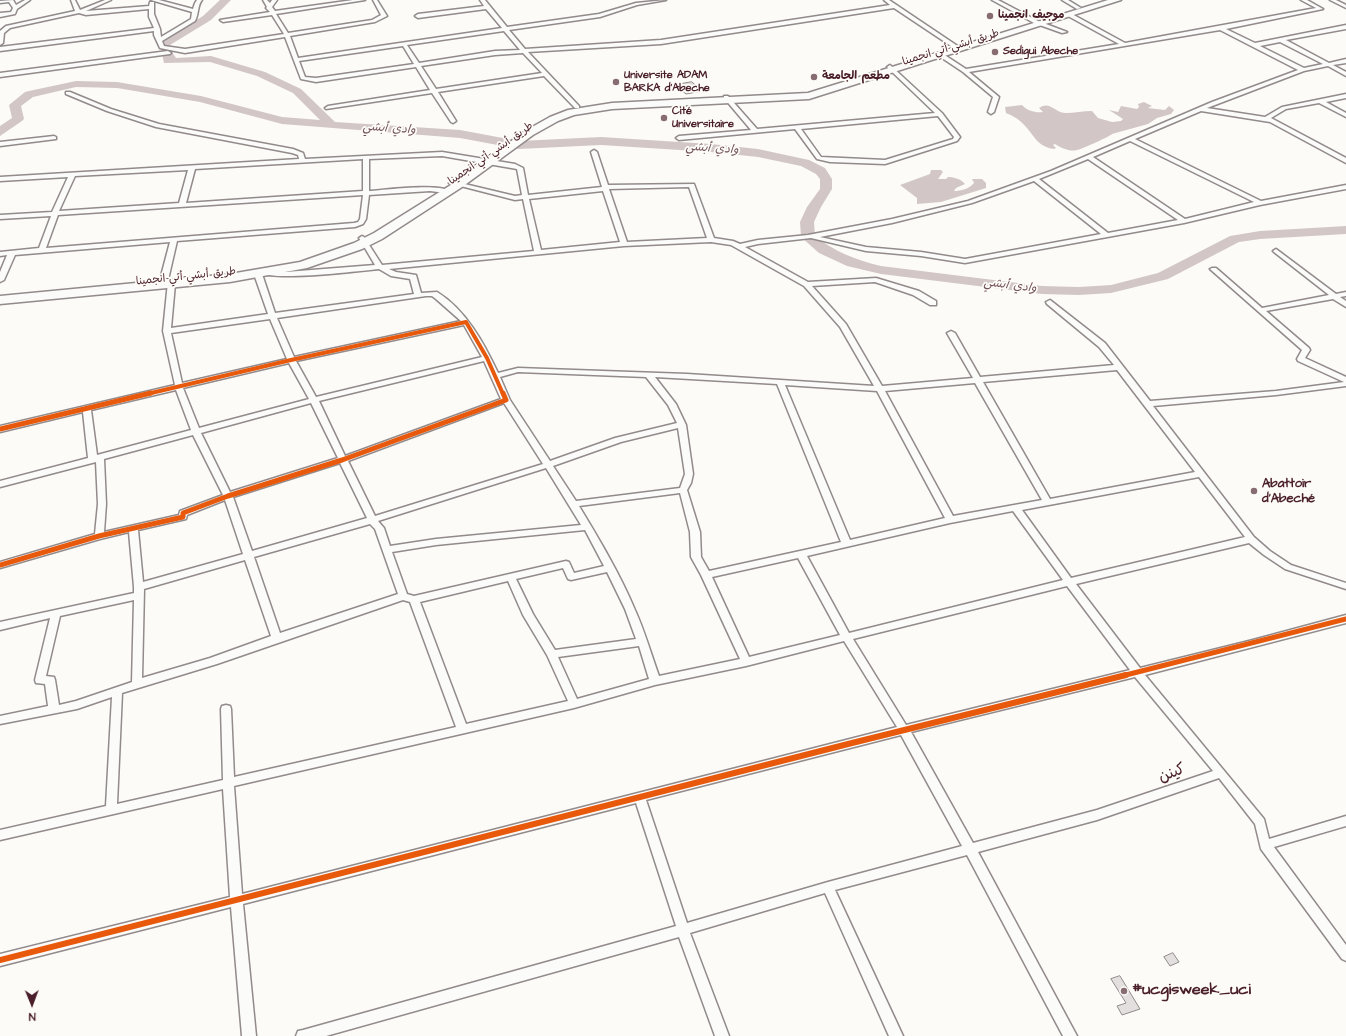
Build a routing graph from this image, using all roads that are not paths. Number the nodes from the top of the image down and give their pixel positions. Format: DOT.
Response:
graph roads {
  1 [pos="11,0"];
  2 [pos="28,0"];
  3 [pos="108,0"];
  4 [pos="142,0"];
  5 [pos="152,0"];
  6 [pos="200,0"];
  7 [pos="265,0"];
  8 [pos="275,0"];
  9 [pos="363,0"];
  10 [pos="375,0"];
  11 [pos="482,0"];
  12 [pos="664,0"];
  13 [pos="886,0"];
  14 [pos="994,0"];
  15 [pos="1064,0"];
  16 [pos="1106,0"];
  17 [pos="1117,0"];
  18 [pos="1303,0"];
  19 [pos="1332,0"];
  20 [pos="0,2"];
  21 [pos="78,2"];
  22 [pos="895,6"];
  23 [pos="151,7"];
  24 [pos="488,7"];
  25 [pos="1346,7"];
  26 [pos="15,8"];
  27 [pos="268,8"];
  28 [pos="1079,8"];
  29 [pos="195,11"];
  30 [pos="78,12"];
  31 [pos="273,14"];
  32 [pos="1070,15"];
  33 [pos="0,16"];
  34 [pos="418,16"];
  35 [pos="223,20"];
  36 [pos="1038,23"];
  37 [pos="1346,27"];
  38 [pos="1221,28"];
  39 [pos="157,29"];
  40 [pos="505,29"];
  41 [pos="1,32"];
  42 [pos="1064,32"];
  43 [pos="287,35"];
  44 [pos="993,37"];
  45 [pos="160,40"];
  46 [pos="1281,40"];
  47 [pos="0,43"];
  48 [pos="404,44"];
  49 [pos="1124,44"];
  50 [pos="1255,45"];
  51 [pos="956,47"];
  52 [pos="2,48"];
  53 [pos="523,50"];
  54 [pos="168,53"];
  55 [pos="941,55"];
  56 [pos="0,56"];
  57 [pos="296,60"];
  58 [pos="1346,61"];
  59 [pos="1328,64"];
  60 [pos="417,65"];
  61 [pos="892,69"];
  62 [pos="1303,70"];
  63 [pos="965,71"];
  64 [pos="546,74"];
  65 [pos="1346,74"];
  66 [pos="0,75"];
  67 [pos="434,91"];
  68 [pos="68,93"];
  69 [pos="1346,96"];
  70 [pos="727,99"];
  71 [pos="1320,101"];
  72 [pos="577,107"];
  73 [pos="328,108"];
  74 [pos="1200,109"];
  75 [pos="991,112"];
  76 [pos="940,114"];
  77 [pos="1346,115"];
  78 [pos="1267,118"];
  79 [pos="453,121"];
  80 [pos="797,127"];
  81 [pos="528,130"];
  82 [pos="755,131"];
  83 [pos="54,138"];
  84 [pos="678,138"];
  85 [pos="1130,139"];
  86 [pos="0,144"];
  87 [pos="594,152"];
  88 [pos="1088,156"];
  89 [pos="366,157"];
  90 [pos="488,159"];
  91 [pos="302,161"];
  92 [pos="1346,161"];
  93 [pos="192,168"];
  94 [pos="72,175"];
  95 [pos="1034,178"];
  96 [pos="0,179"];
  97 [pos="449,187"];
  98 [pos="1346,187"];
  99 [pos="606,188"];
  100 [pos="1330,190"];
  101 [pos="1346,192"];
  102 [pos="366,193"];
  103 [pos="526,196"];
  104 [pos="1260,203"];
  105 [pos="182,204"];
  106 [pos="55,213"];
  107 [pos="0,217"];
  108 [pos="1184,221"];
  109 [pos="1106,235"];
  110 [pos="808,236"];
  111 [pos="174,239"];
  112 [pos="364,240"];
  113 [pos="711,240"];
  114 [pos="624,244"];
  115 [pos="740,246"];
  116 [pos="42,250"];
  117 [pos="1276,251"];
  118 [pos="538,252"];
  119 [pos="12,253"];
  120 [pos="0,254"];
  121 [pos="380,267"];
  122 [pos="1214,269"];
  123 [pos="262,274"];
  124 [pos="0,280"];
  125 [pos="167,282"];
  126 [pos="807,284"];
  127 [pos="0,294"];
  128 [pos="38,294"];
  129 [pos="1346,294"];
  130 [pos="418,295"];
  131 [pos="1335,296"];
  132 [pos="0,300"];
  133 [pos="1050,302"];
  134 [pos="933,303"];
  135 [pos="1346,305"];
  136 [pos="1260,310"];
  137 [pos="273,317"];
  138 [pos="466,322"];
  139 [pos="166,331"];
  140 [pos="951,333"];
  141 [pos="487,358"];
  142 [pos="291,360"];
  143 [pos="1120,367"];
  144 [pos="649,375"];
  145 [pos="496,376"];
  146 [pos="1346,380"];
  147 [pos="978,381"];
  148 [pos="780,382"];
  149 [pos="1346,384"];
  150 [pos="179,387"];
  151 [pos="880,389"];
  152 [pos="314,400"];
  153 [pos="506,400"];
  154 [pos="1147,404"];
  155 [pos="87,409"];
  156 [pos="682,425"];
  157 [pos="0,429"];
  158 [pos="196,432"];
  159 [pos="96,459"];
  160 [pos="342,460"];
  161 [pos="548,465"];
  162 [pos="1200,474"];
  163 [pos="0,484"];
  164 [pos="682,490"];
  165 [pos="228,496"];
  166 [pos="1048,501"];
  167 [pos="573,504"];
  168 [pos="1015,507"];
  169 [pos="372,520"];
  170 [pos="950,520"];
  171 [pos="588,527"];
  172 [pos="133,528"];
  173 [pos="99,536"];
  174 [pos="1251,539"];
  175 [pos="847,544"];
  176 [pos="387,550"];
  177 [pos="801,554"];
  178 [pos="248,556"];
  179 [pos="0,565"];
  180 [pos="610,568"];
  181 [pos="706,575"];
  182 [pos="511,578"];
  183 [pos="1069,582"];
  184 [pos="1346,586"];
  185 [pos="139,591"];
  186 [pos="403,596"];
  187 [pos="414,600"];
  188 [pos="56,613"];
  189 [pos="1346,619"];
  190 [pos="0,626"];
  191 [pos="846,637"];
  192 [pos="278,638"];
  193 [pos="642,642"];
  194 [pos="552,654"];
  195 [pos="746,662"];
  196 [pos="1138,673"];
  197 [pos="655,681"];
  198 [pos="137,684"];
  199 [pos="116,692"];
  200 [pos="574,704"];
  201 [pos="226,709"];
  202 [pos="54,710"];
  203 [pos="0,720"];
  204 [pos="462,729"];
  205 [pos="904,730"];
  206 [pos="1221,773"];
  207 [pos="227,782"];
  208 [pos="640,798"];
  209 [pos="112,809"];
  210 [pos="1346,821"];
  211 [pos="0,835"];
  212 [pos="1265,845"];
  213 [pos="970,849"];
  214 [pos="828,887"];
  215 [pos="236,902"];
  216 [pos="683,930"];
  217 [pos="1346,955"];
  218 [pos="0,960"];
  219 [pos="249,1036"];
  220 [pos="303,1036"];
  221 [pos="722,1036"];
  222 [pos="896,1036"];
  223 [pos="1070,1036"];
  1 -- 20 [label="street"];
  1 -- 26 [label="street"];
  2 -- 26 [label="street"];
  3 -- 21 [label="street"];
  3 -- 30 [label="street"];
  4 -- 23 [label="street"];
  5 -- 23 [label="street"];
  5 -- 29 [label="street"];
  6 -- 29 [label="street"];
  7 -- 27 [label="street"];
  8 -- 27 [label="street"];
  9 -- 31 [label="street"];
  10 -- 43 [label="street"];
  11 -- 24 [label="street"];
  12 -- 40 [label="street"];
  13 -- 22 [label="street"];
  14 -- 36 [label="street"];
  15 -- 28 [label="street"];
  16 -- 28 [label="highway"];
  17 -- 32 [label="highway"];
  18 -- 38 [label="street"];
  19 -- 25 [label="street"];
  21 -- 30 [label="street"];
  22 -- 51 [label="street"];
  22 -- 53 [label="street"];
  23 -- 30 [label="street"];
  23 -- 39 [label="street"];
  24 -- 34 [label="street"];
  24 -- 40 [label="street"];
  26 -- 33 [label="street"];
  27 -- 31 [label="street"];
  28 -- 36 [label="highway"];
  29 -- 45 [label="street"];
  30 -- 41 [label="street"];
  31 -- 35 [label="street"];
  31 -- 43 [label="street"];
  32 -- 36 [label="highway"];
  32 -- 49 [label="street"];
  36 -- 42 [label="street"];
  36 -- 44 [label="highway"];
  37 -- 46 [label="street"];
  38 -- 49 [label="street"];
  38 -- 50 [label="street"];
  39 -- 45 [label="street"];
  39 -- 52 [label="street"];
  40 -- 48 [label="street"];
  40 -- 53 [label="street"];
  41 -- 47 [label="street"];
  43 -- 45 [label="street"];
  43 -- 57 [label="street"];
  44 -- 51 [label="highway, طريق أبشي-أتي-انجمينا"];
  44 -- 55 [label="highway"];
  46 -- 50 [label="street"];
  46 -- 59 [label="street"];
  47 -- 52 [label="street"];
  48 -- 57 [label="street"];
  48 -- 60 [label="street"];
  49 -- 63 [label="street"];
  50 -- 62 [label="street"];
  51 -- 61 [label="highway, طريق أبشي-أتي-انجمينا"];
  52 -- 56 [label="street"];
  53 -- 60 [label="street"];
  53 -- 64 [label="street"];
  54 -- 66 [label="street"];
  55 -- 61 [label="highway"];
  55 -- 63 [label="street"];
  57 -- 60 [label="street"];
  58 -- 59 [label="street"];
  59 -- 62 [label="street"];
  59 -- 65 [label="street"];
  60 -- 67 [label="street"];
  61 -- 70 [label="highway"];
  61 -- 76 [label="street"];
  62 -- 74 [label="street"];
  63 -- 75 [label="street"];
  64 -- 67 [label="street"];
  64 -- 72 [label="street"];
  67 -- 73 [label="street"];
  67 -- 79 [label="street"];
  68 -- 91 [label="street"];
  69 -- 71 [label="street"];
  70 -- 72 [label="highway, طريق أبشي-أتي-انجمينا"];
  70 -- 81 [label="highway"];
  70 -- 82 [label="street"];
  71 -- 77 [label="street"];
  71 -- 78 [label="street"];
  72 -- 81 [label="highway, طريق أبشي-أتي-انجمينا"];
  74 -- 78 [label="street"];
  74 -- 85 [label="street"];
  76 -- 80 [label="street"];
  76 -- 80 [label="street"];
  78 -- 92 [label="street"];
  80 -- 82 [label="street"];
  81 -- 90 [label="highway"];
  82 -- 84 [label="street"];
  83 -- 86 [label="street"];
  85 -- 88 [label="street"];
  85 -- 104 [label="street"];
  87 -- 99 [label="street"];
  88 -- 95 [label="street"];
  88 -- 108 [label="street"];
  89 -- 90 [label="street"];
  89 -- 91 [label="street"];
  89 -- 102 [label="street"];
  90 -- 97 [label="highway"];
  90 -- 103 [label="street"];
  91 -- 93 [label="street"];
  93 -- 94 [label="street"];
  93 -- 105 [label="street"];
  94 -- 96 [label="street"];
  94 -- 106 [label="street"];
  95 -- 109 [label="street"];
  95 -- 110 [label="street"];
  97 -- 102 [label="street"];
  97 -- 103 [label="street"];
  97 -- 112 [label="highway"];
  98 -- 100 [label="street"];
  99 -- 103 [label="street"];
  99 -- 113 [label="street"];
  99 -- 114 [label="street"];
  100 -- 101 [label="street"];
  100 -- 104 [label="street"];
  102 -- 105 [label="street"];
  102 -- 111 [label="street"];
  103 -- 118 [label="street"];
  104 -- 108 [label="street"];
  105 -- 106 [label="street"];
  106 -- 107 [label="street"];
  106 -- 116 [label="street"];
  108 -- 109 [label="street"];
  109 -- 110 [label="street"];
  110 -- 115 [label="street"];
  111 -- 116 [label="street"];
  111 -- 125 [label="street"];
  112 -- 121 [label="street"];
  112 -- 123 [label="highway"];
  112 -- 125 [label="highway, طريق أبشي-أتي-انجمينا"];
  113 -- 114 [label="street"];
  113 -- 115 [label="street"];
  114 -- 118 [label="street"];
  115 -- 126 [label="street"];
  116 -- 119 [label="street"];
  117 -- 131 [label="street"];
  118 -- 121 [label="street"];
  119 -- 120 [label="street"];
  119 -- 124 [label="street"];
  121 -- 123 [label="street"];
  121 -- 130 [label="street"];
  122 -- 136 [label="street"];
  123 -- 125 [label="highway"];
  123 -- 137 [label="street"];
  125 -- 128 [label="highway"];
  125 -- 139 [label="street"];
  126 -- 134 [label="street"];
  126 -- 151 [label="street"];
  127 -- 128 [label="highway"];
  128 -- 132 [label="highway"];
  129 -- 131 [label="street"];
  130 -- 137 [label="street"];
  130 -- 138 [label="street"];
  131 -- 135 [label="street"];
  131 -- 136 [label="street"];
  133 -- 143 [label="street"];
  136 -- 146 [label="street"];
  137 -- 139 [label="street"];
  137 -- 142 [label="street"];
  138 -- 141 [label="street"];
  138 -- 142 [label="street"];
  139 -- 150 [label="street"];
  140 -- 147 [label="street"];
  141 -- 145 [label="street"];
  141 -- 152 [label="street"];
  142 -- 150 [label="street"];
  142 -- 152 [label="street"];
  143 -- 147 [label="street"];
  143 -- 154 [label="street"];
  144 -- 145 [label="street"];
  144 -- 148 [label="street"];
  144 -- 156 [label="street"];
  145 -- 153 [label="street"];
  147 -- 151 [label="street"];
  147 -- 166 [label="street"];
  148 -- 151 [label="street"];
  148 -- 175 [label="street"];
  149 -- 154 [label="street"];
  150 -- 155 [label="street"];
  150 -- 158 [label="street"];
  151 -- 170 [label="street"];
  152 -- 158 [label="street"];
  152 -- 160 [label="street"];
  153 -- 160 [label="street"];
  153 -- 161 [label="street"];
  154 -- 162 [label="street"];
  155 -- 157 [label="street"];
  155 -- 159 [label="street"];
  156 -- 161 [label="street"];
  156 -- 164 [label="street"];
  158 -- 159 [label="street"];
  158 -- 165 [label="street"];
  159 -- 163 [label="street"];
  159 -- 173 [label="street"];
  160 -- 165 [label="street"];
  160 -- 169 [label="street"];
  161 -- 167 [label="street"];
  161 -- 169 [label="street"];
  162 -- 166 [label="street"];
  162 -- 174 [label="street"];
  164 -- 167 [label="street"];
  164 -- 181 [label="street"];
  165 -- 172 [label="street"];
  165 -- 178 [label="street"];
  166 -- 168 [label="street"];
  167 -- 171 [label="street"];
  168 -- 170 [label="street"];
  168 -- 183 [label="street"];
  169 -- 176 [label="street"];
  169 -- 178 [label="street"];
  170 -- 175 [label="street"];
  171 -- 176 [label="street"];
  171 -- 180 [label="street"];
  172 -- 173 [label="street"];
  172 -- 185 [label="street"];
  173 -- 179 [label="street"];
  174 -- 183 [label="street"];
  174 -- 184 [label="street"];
  175 -- 177 [label="street"];
  176 -- 186 [label="street"];
  177 -- 181 [label="street"];
  177 -- 191 [label="street"];
  178 -- 185 [label="street"];
  178 -- 192 [label="street"];
  180 -- 182 [label="street"];
  180 -- 193 [label="street"];
  181 -- 195 [label="street"];
  182 -- 187 [label="street"];
  182 -- 194 [label="street"];
  183 -- 191 [label="street"];
  183 -- 196 [label="street"];
  185 -- 188 [label="street"];
  185 -- 198 [label="street"];
  186 -- 187 [label="street"];
  186 -- 192 [label="street"];
  187 -- 204 [label="street"];
  188 -- 190 [label="street"];
  188 -- 202 [label="street"];
  189 -- 196 [label="street"];
  191 -- 195 [label="street"];
  191 -- 205 [label="street"];
  192 -- 198 [label="street"];
  193 -- 194 [label="street"];
  193 -- 197 [label="street"];
  194 -- 200 [label="street"];
  195 -- 197 [label="street"];
  196 -- 205 [label="street"];
  196 -- 206 [label="street"];
  197 -- 200 [label="street"];
  198 -- 199 [label="street"];
  199 -- 202 [label="street"];
  199 -- 209 [label="street"];
  200 -- 204 [label="street"];
  201 -- 207 [label="street"];
  202 -- 203 [label="street"];
  204 -- 207 [label="street"];
  205 -- 208 [label="street"];
  205 -- 213 [label="street"];
  206 -- 212 [label="street"];
  206 -- 213 [label="street, كينن"];
  207 -- 209 [label="street"];
  207 -- 215 [label="street"];
  208 -- 215 [label="street"];
  208 -- 216 [label="street"];
  209 -- 211 [label="street"];
  210 -- 212 [label="street"];
  212 -- 217 [label="street"];
  213 -- 214 [label="street, كينن"];
  213 -- 223 [label="street"];
  214 -- 216 [label="street, كينن"];
  214 -- 222 [label="street"];
  215 -- 218 [label="street"];
  215 -- 219 [label="street"];
  216 -- 220 [label="street, كينن"];
  216 -- 221 [label="street"];
}
